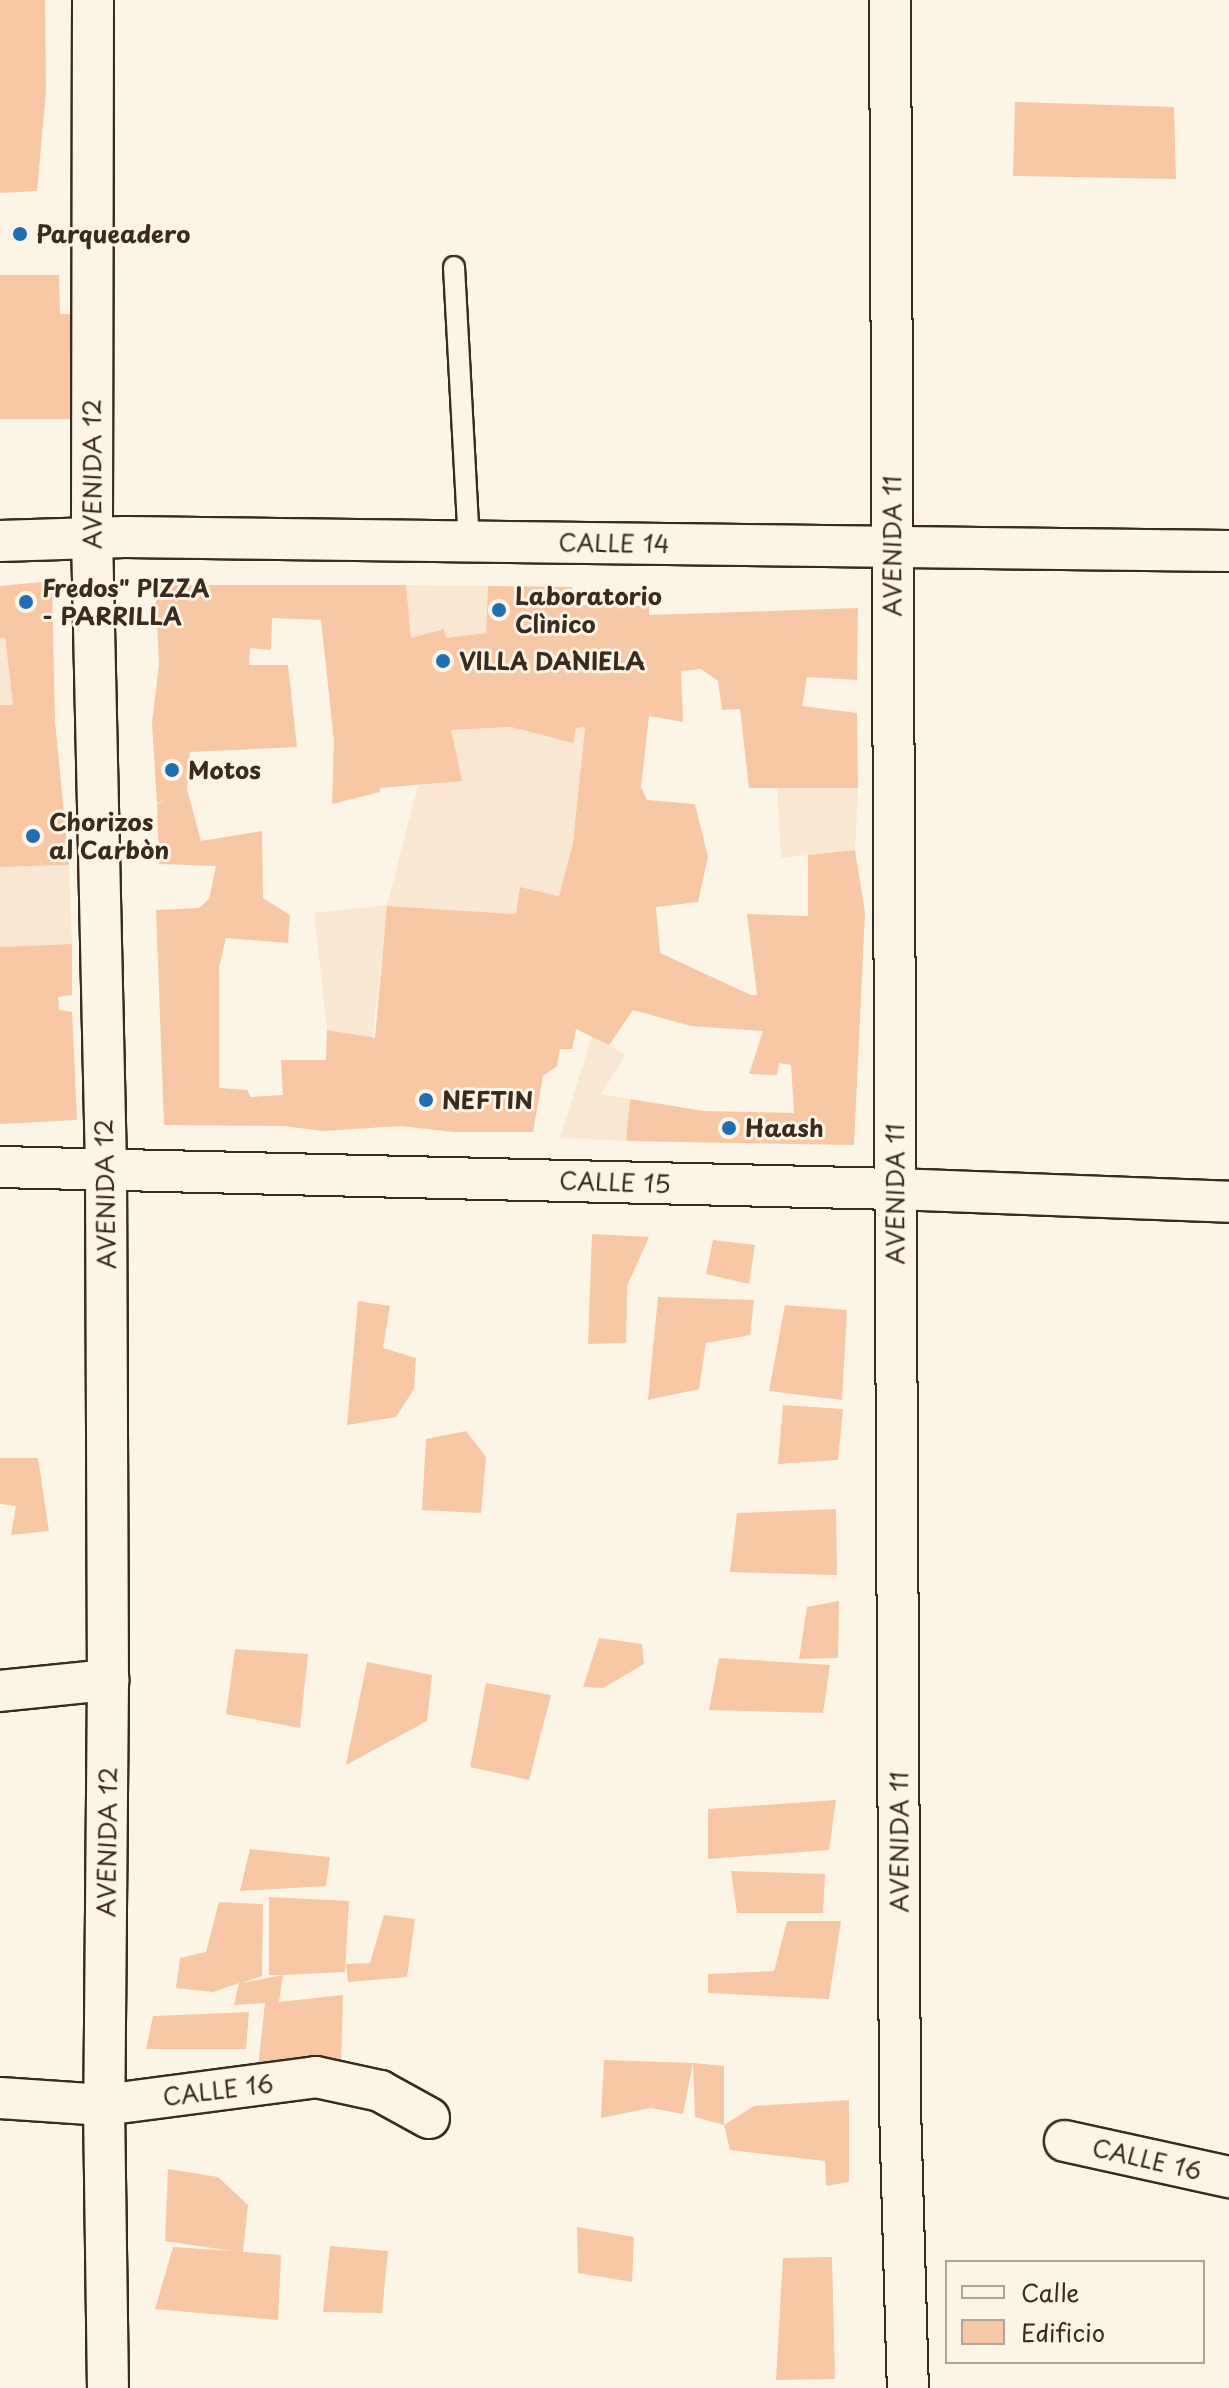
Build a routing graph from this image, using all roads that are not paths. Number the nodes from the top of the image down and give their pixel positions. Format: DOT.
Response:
graph roads {
  1 [pos="93,0"];
  2 [pos="890,0"];
  3 [pos="454,267"];
  4 [pos="92,536"];
  5 [pos="0,541"];
  6 [pos="469,541"];
  7 [pos="892,547"];
  8 [pos="1229,551"];
  9 [pos="0,1167"];
  10 [pos="106,1168"];
  11 [pos="895,1189"];
  12 [pos="1229,1202"];
  13 [pos="108,1680"];
  14 [pos="0,1691"];
  15 [pos="0,2098"];
  16 [pos="104,2105"];
  17 [pos="429,2118"];
  18 [pos="1065,2141"];
  19 [pos="1229,2177"];
  20 [pos="108,2388"];
  21 [pos="908,2388"];
  1 -- 4 [label="street, AVENIDA 12"];
  2 -- 7 [label="street, AVENIDA 11"];
  3 -- 6 [label="lane"];
  4 -- 5 [label="street, CALLE 14"];
  4 -- 6 [label="street, CALLE 14"];
  4 -- 10 [label="street, AVENIDA 12"];
  6 -- 7 [label="street, CALLE 14"];
  7 -- 8 [label="street, CALLE 14"];
  7 -- 11 [label="street, AVENIDA 11"];
  9 -- 10 [label="street, CALLE 15"];
  10 -- 11 [label="street, CALLE 15"];
  10 -- 13 [label="street, AVENIDA 12"];
  11 -- 12 [label="street, CALLE 15"];
  11 -- 21 [label="street, AVENIDA 11"];
  13 -- 14 [label="street"];
  13 -- 16 [label="street, AVENIDA 12"];
  15 -- 16 [label="street, CALLE 16"];
  16 -- 17 [label="street, CALLE 16"];
  16 -- 20 [label="street, AVENIDA 12"];
  18 -- 19 [label="street, CALLE 16"];
}
